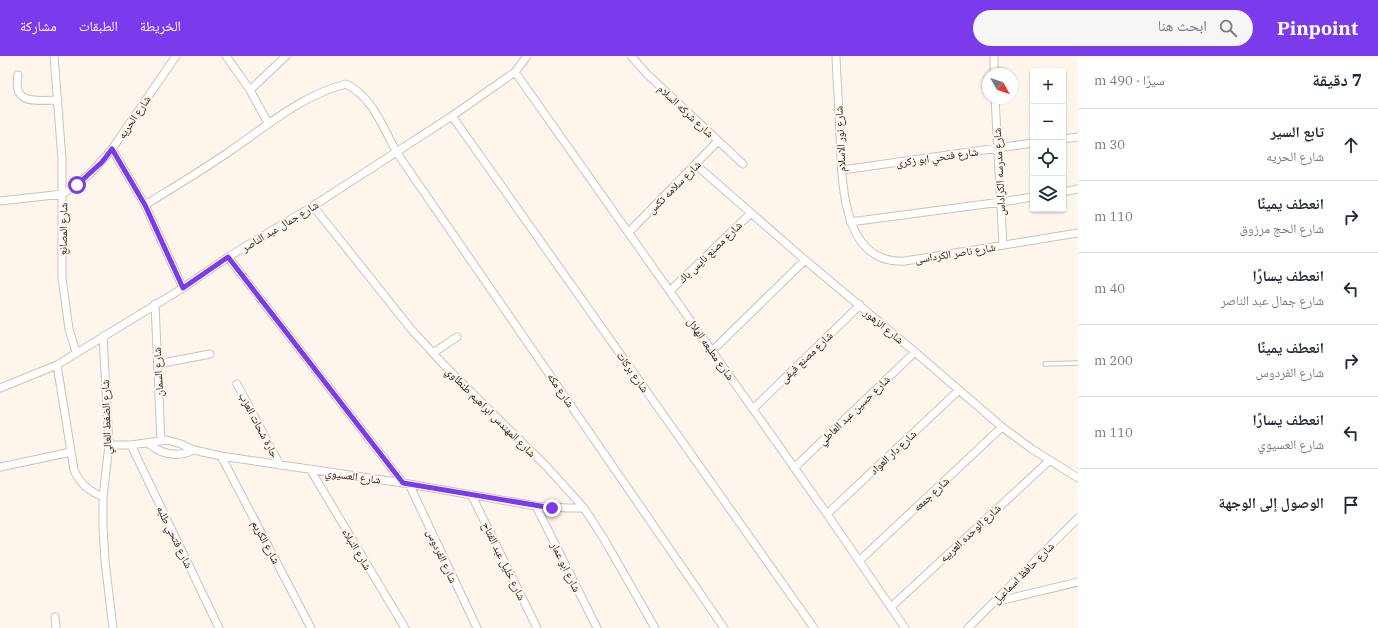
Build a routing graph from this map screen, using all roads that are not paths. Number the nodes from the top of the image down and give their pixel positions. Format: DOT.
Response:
graph roads {
  1 [pos="54,56"];
  2 [pos="176,56"];
  3 [pos="226,56"];
  4 [pos="286,56"];
  5 [pos="527,56"];
  6 [pos="631,56"];
  7 [pos="836,56"];
  8 [pos="994,56"];
  9 [pos="994,68"];
  10 [pos="515,72"];
  11 [pos="18,75"];
  12 [pos="250,90"];
  13 [pos="58,100"];
  14 [pos="995,104"];
  15 [pos="452,116"];
  16 [pos="268,123"];
  17 [pos="1078,137"];
  18 [pos="1066,139"];
  19 [pos="718,141"];
  20 [pos="1030,143"];
  21 [pos="998,148"];
  22 [pos="112,149"];
  23 [pos="397,152"];
  24 [pos="743,164"];
  25 [pos="696,165"];
  26 [pos="842,170"];
  27 [pos="1078,190"];
  28 [pos="1066,192"];
  29 [pos="63,194"];
  30 [pos="1030,197"];
  31 [pos="0,201"];
  32 [pos="1001,202"];
  33 [pos="145,205"];
  34 [pos="313,206"];
  35 [pos="751,213"];
  36 [pos="850,222"];
  37 [pos="629,232"];
  38 [pos="1078,233"];
  39 [pos="1003,245"];
  40 [pos="228,257"];
  41 [pos="805,260"];
  42 [pos="183,288"];
  43 [pos="670,291"];
  44 [pos="155,304"];
  45 [pos="860,305"];
  46 [pos="102,336"];
  47 [pos="457,337"];
  48 [pos="712,351"];
  49 [pos="76,352"];
  50 [pos="915,352"];
  51 [pos="433,353"];
  52 [pos="210,354"];
  53 [pos="1078,363"];
  54 [pos="158,364"];
  55 [pos="1045,364"];
  56 [pos="57,365"];
  57 [pos="237,384"];
  58 [pos="0,388"];
  59 [pos="960,390"];
  60 [pos="753,409"];
  61 [pos="1002,427"];
  62 [pos="161,441"];
  63 [pos="148,443"];
  64 [pos="109,445"];
  65 [pos="131,446"];
  66 [pos="194,450"];
  67 [pos="71,452"];
  68 [pos="221,456"];
  69 [pos="1050,460"];
  70 [pos="280,465"];
  71 [pos="0,467"];
  72 [pos="794,468"];
  73 [pos="310,470"];
  74 [pos="1078,478"];
  75 [pos="406,483"];
  76 [pos="471,494"];
  77 [pos="103,497"];
  78 [pos="536,506"];
  79 [pos="584,508"];
  80 [pos="827,514"];
  81 [pos="1078,518"];
  82 [pos="859,561"];
  83 [pos="1078,582"];
  84 [pos="994,602"];
  85 [pos="891,606"];
  86 [pos="55,618"];
  87 [pos="56,628"];
  88 [pos="113,628"];
  89 [pos="219,628"];
  90 [pos="311,628"];
  91 [pos="405,628"];
  92 [pos="477,628"];
  93 [pos="537,628"];
  94 [pos="597,628"];
  95 [pos="655,628"];
  96 [pos="724,628"];
  97 [pos="814,628"];
  98 [pos="905,628"];
  99 [pos="968,628"];
  1 -- 13 [label="street, شارع المصانع"];
  2 -- 22 [label="street, شارع الحريه"];
  3 -- 12 [label="street"];
  4 -- 12 [label="street"];
  5 -- 10 [label="street, شارع جمال عبد الناصر"];
  6 -- 19 [label="street, شارع شركه السلام"];
  7 -- 26 [label="street, شارع نور الاسلام"];
  8 -- 9 [label="street"];
  10 -- 15 [label="street, شارع جمال عبد الناصر"];
  10 -- 37 [label="street, شارع مطبعه الهلال"];
  11 -- 13 [label="street"];
  12 -- 16 [label="street"];
  13 -- 29 [label="street, شارع المصانع"];
  14 -- 21 [label="street, شارع مدرسه الكراداس"];
  15 -- 23 [label="street, شارع جمال عبد الناصر"];
  15 -- 97 [label="street, شارع بركات"];
  16 -- 23 [label="street, شارع مكه"];
  16 -- 33 [label="street"];
  17 -- 18 [label="street"];
  19 -- 24 [label="street, شارع شركه السلام"];
  19 -- 25 [label="street, شارع سلامه تكس"];
  20 -- 21 [label="street, شارع فتحي ابو زكرى"];
  21 -- 26 [label="street, شارع فتحي ابو زكرى"];
  21 -- 32 [label="street, شارع مدرسه الكراداس"];
  22 -- 29 [label="street, شارع الحريه"];
  22 -- 33 [label="street"];
  23 -- 34 [label="street, شارع جمال عبد الناصر"];
  23 -- 96 [label="street, شارع مكه"];
  25 -- 35 [label="street, شارع الزهور"];
  25 -- 37 [label="street, شارع سلامه تكس"];
  26 -- 36 [label="street, شارع نور الاسلام"];
  27 -- 28 [label="street"];
  29 -- 31 [label="street"];
  29 -- 49 [label="street, شارع المصانع"];
  30 -- 32 [label="street"];
  32 -- 36 [label="street"];
  32 -- 39 [label="street, شارع مدرسه الكراداس"];
  33 -- 42 [label="street"];
  34 -- 40 [label="street, شارع جمال عبد الناصر"];
  34 -- 51 [label="street, شارع المهندس ابراهيم طنطاوي"];
  35 -- 41 [label="street, شارع الزهور"];
  35 -- 43 [label="street, شارع مصنع نايس باك"];
  36 -- 39 [label="street, شارع ناصر الكرداسى"];
  37 -- 43 [label="street, شارع مطبعه الهلال"];
  38 -- 39 [label="street, شارع ناصر الكرداسى"];
  40 -- 42 [label="street, شارع جمال عبد الناصر"];
  40 -- 75 [label="street, شارع الفردوس"];
  41 -- 45 [label="street, شارع الزهور"];
  41 -- 48 [label="street"];
  42 -- 44 [label="street, شارع جمال عبد الناصر"];
  43 -- 48 [label="street, شارع مطبعه الهلال"];
  44 -- 46 [label="street, شارع جمال عبد الناصر"];
  44 -- 54 [label="street, شارع السمان"];
  45 -- 50 [label="street, شارع الزهور"];
  45 -- 60 [label="street, شارع مصنع فيفى"];
  46 -- 49 [label="street, شارع جمال عبد الناصر"];
  46 -- 64 [label="street, شارع الضغط العالي"];
  47 -- 51 [label="street"];
  48 -- 60 [label="street, شارع مطبعه الهلال"];
  49 -- 56 [label="street, شارع جمال عبد الناصر"];
  50 -- 59 [label="street, شارع الزهور"];
  50 -- 72 [label="street, شارع حسين عبد العاطي"];
  51 -- 79 [label="street, شارع المهندس ابراهيم طنطاوي"];
  52 -- 54 [label="street"];
  53 -- 55 [label="lane"];
  54 -- 62 [label="street, شارع السمان"];
  56 -- 58 [label="street, شارع جمال عبد الناصر"];
  56 -- 67 [label="street"];
  57 -- 70 [label="street, حارة شحات العزب"];
  59 -- 61 [label="street, شارع الزهور"];
  59 -- 80 [label="street, شارع دار العواد"];
  60 -- 72 [label="street, شارع مطبعه الهلال"];
  61 -- 69 [label="street, شارع الزهور"];
  61 -- 82 [label="street, شارع جمعه"];
  62 -- 63 [label="street, شارع العسيوي"];
  62 -- 66 [label="street, شارع العسيوي"];
  63 -- 65 [label="street, شارع العسيوي"];
  63 -- 66 [label="street, شارع العسيوي"];
  64 -- 65 [label="street, شارع العسيوي"];
  64 -- 77 [label="street, شارع الضغط العالي"];
  65 -- 89 [label="street, شارع فتحي طلبه"];
  66 -- 68 [label="street, شارع العسيوي"];
  67 -- 71 [label="street"];
  67 -- 77 [label="street"];
  68 -- 70 [label="street, شارع العسيوي"];
  68 -- 90 [label="street, شارع الكريم"];
  69 -- 74 [label="street, شارع الزهور"];
  69 -- 85 [label="street, شارع الوحده العربيه"];
  70 -- 73 [label="street, شارع العسيوي"];
  72 -- 80 [label="street, شارع مطبعه الهلال"];
  73 -- 75 [label="street, شارع العسيوي"];
  73 -- 91 [label="street, شارع النبلاء"];
  75 -- 76 [label="street, شارع العسيوي"];
  75 -- 92 [label="street, شارع الفردوس"];
  76 -- 78 [label="street, شارع العسيوي"];
  76 -- 93 [label="street, شارع خليل عبد الفتاح"];
  77 -- 88 [label="street, شارع الضغط العالي"];
  78 -- 79 [label="street, شارع العسيوي"];
  78 -- 94 [label="street, شارع ابو عمار"];
  79 -- 95 [label="street, شارع المهندس ابراهيم طنطاوي"];
  80 -- 82 [label="street, شارع مطبعه الهلال"];
  81 -- 84 [label="street, شارع حافظ اسماعيل"];
  82 -- 85 [label="street, شارع مطبعه الهلال"];
  83 -- 84 [label="street"];
  84 -- 99 [label="street, شارع حافظ اسماعيل"];
  85 -- 98 [label="street, شارع مطبعه الهلال"];
  86 -- 87 [label="street"];
}
